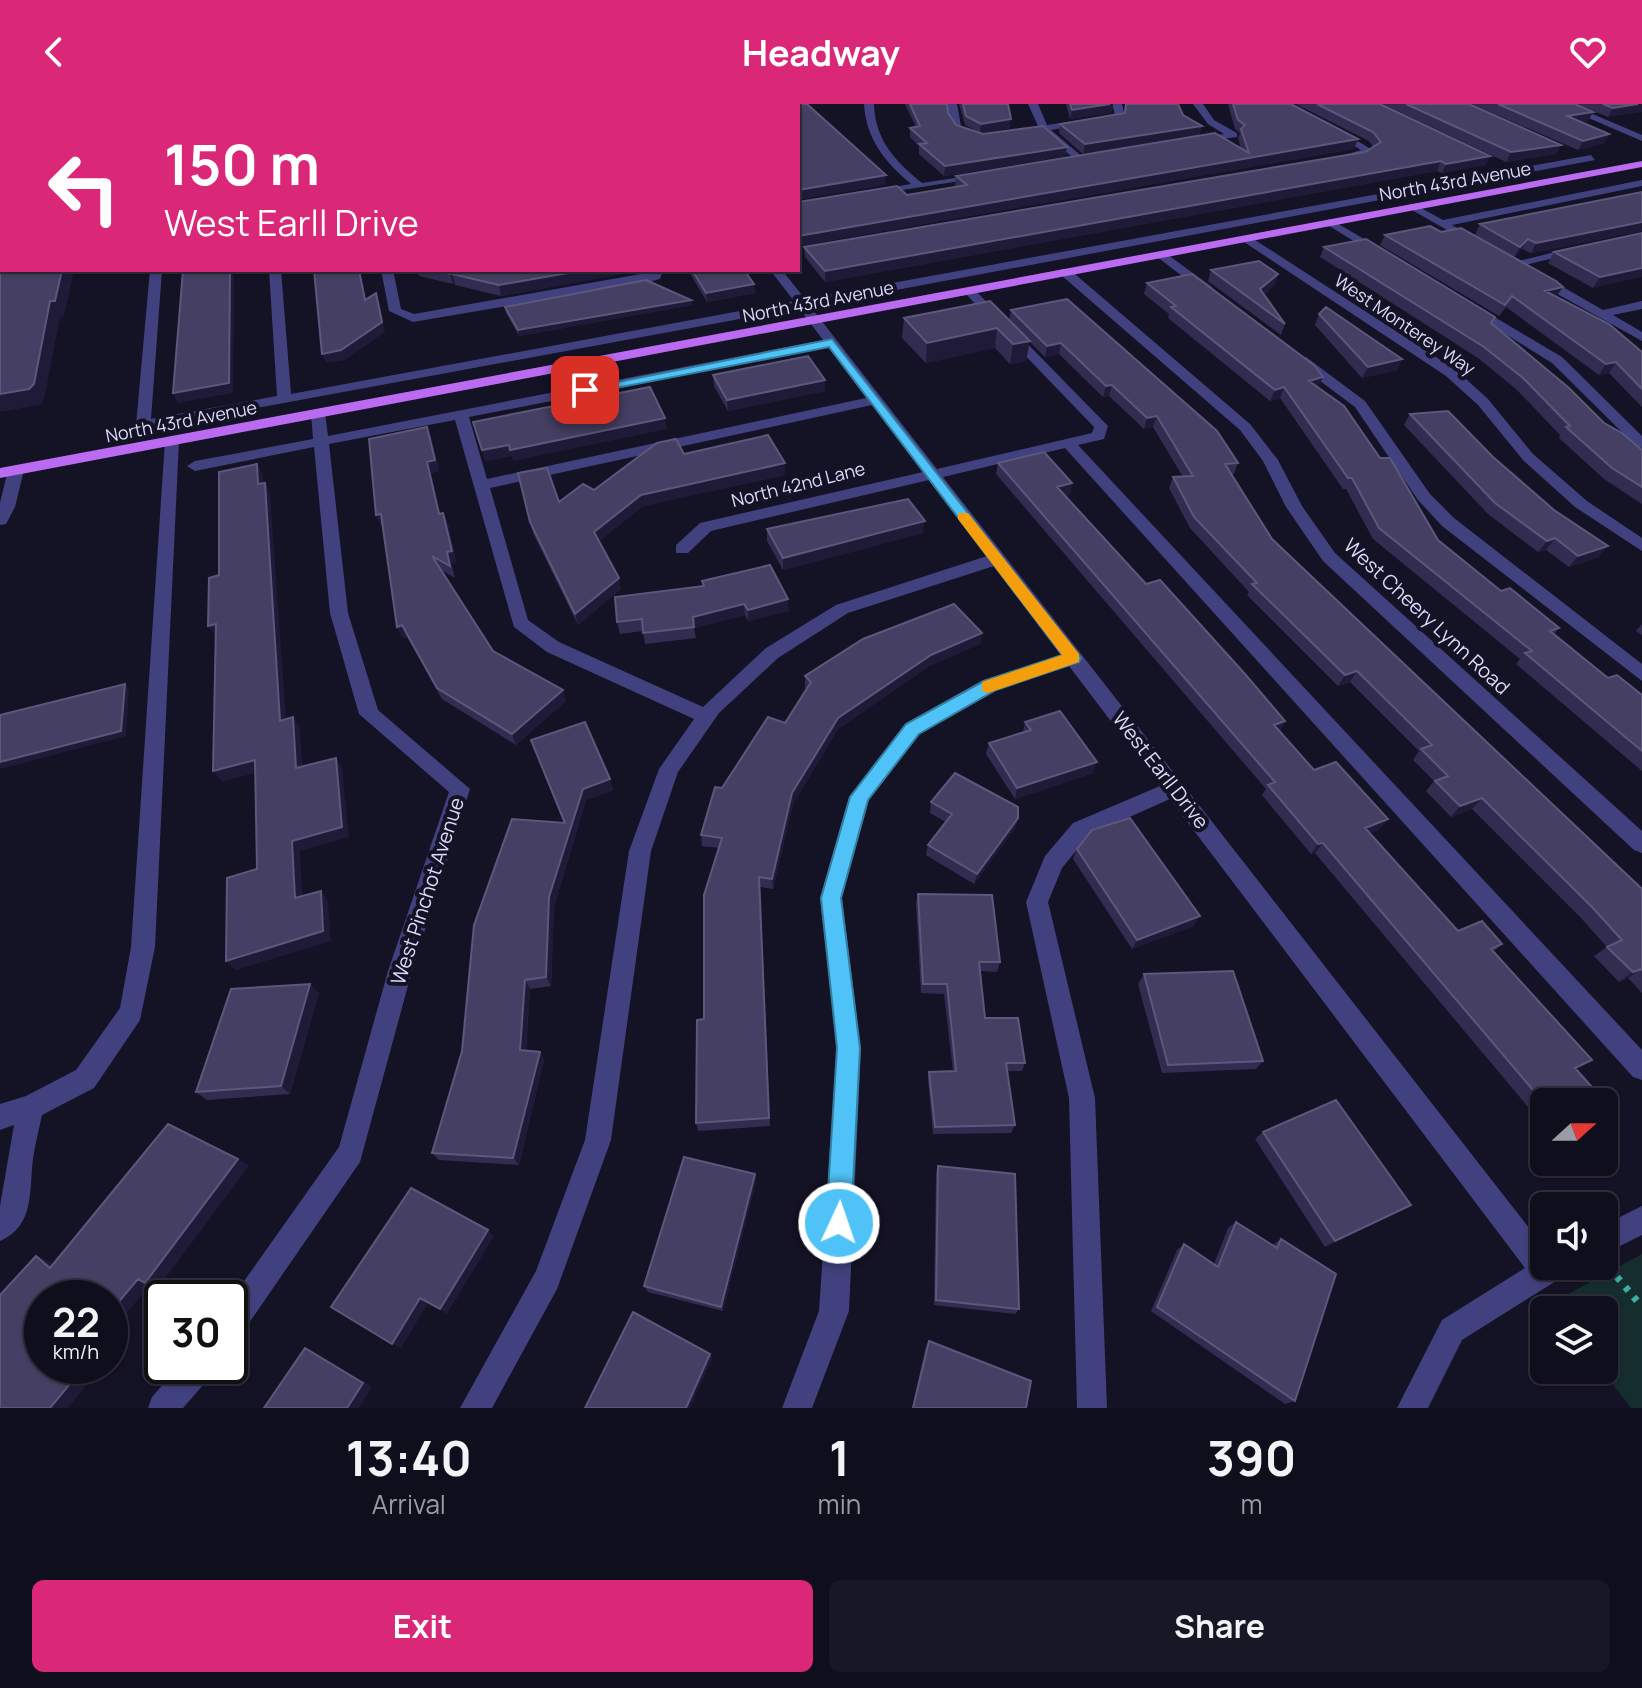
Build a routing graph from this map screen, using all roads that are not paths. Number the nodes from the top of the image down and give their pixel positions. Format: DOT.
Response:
graph roads {
  1 [pos="869,104"];
  2 [pos="952,104"];
  3 [pos="1033,104"];
  4 [pos="1117,104"];
  5 [pos="1198,104"];
  6 [pos="1561,104"];
  7 [pos="1322,124"];
  8 [pos="1044,129"];
  9 [pos="1006,134"];
  10 [pos="1642,138"];
  11 [pos="979,139"];
  12 [pos="1188,142"];
  13 [pos="1568,153"];
  14 [pos="1096,158"];
  15 [pos="1331,160"];
  16 [pos="1081,161"];
  17 [pos="1066,163"];
  18 [pos="1642,164"];
  19 [pos="1499,165"];
  20 [pos="1513,172"];
  21 [pos="993,175"];
  22 [pos="1642,183"];
  23 [pos="1538,184"];
  24 [pos="919,186"];
  25 [pos="859,196"];
  26 [pos="1410,206"];
  27 [pos="1330,222"];
  28 [pos="1441,224"];
  29 [pos="1245,238"];
  30 [pos="1599,245"];
  31 [pos="1160,254"];
  32 [pos="1501,257"];
  33 [pos="1395,261"];
  34 [pos="156,272"];
  35 [pos="275,272"];
  36 [pos="387,272"];
  37 [pos="657,272"];
  38 [pos="778,272"];
  39 [pos="1065,272"];
  40 [pos="968,290"];
  41 [pos="1458,300"];
  42 [pos="1222,301"];
  43 [pos="1642,305"];
  44 [pos="809,312"];
  45 [pos="1602,314"];
  46 [pos="1642,337"];
  47 [pos="832,342"];
  48 [pos="1285,348"];
  49 [pos="284,399"];
  50 [pos="875,400"];
  51 [pos="318,413"];
  52 [pos="461,414"];
  53 [pos="172,441"];
  54 [pos="320,442"];
  55 [pos="1069,444"];
  56 [pos="1642,444"];
  57 [pos="195,466"];
  58 [pos="8,471"];
  59 [pos="930,472"];
  60 [pos="480,485"];
  61 [pos="0,520"];
  62 [pos="1642,546"];
  63 [pos="682,549"];
  64 [pos="996,559"];
  65 [pos="1073,658"];
  66 [pos="1642,674"];
  67 [pos="705,716"];
  68 [pos="1176,788"];
  69 [pos="1642,844"];
  70 [pos="1642,1068"];
  71 [pos="31,1107"];
  72 [pos="0,1117"];
  73 [pos="1642,1220"];
  74 [pos="0,1227"];
  75 [pos="1618,1233"];
  76 [pos="1530,1243"];
  77 [pos="1532,1280"];
  78 [pos="248,1300"];
  79 [pos="184,1384"];
  80 [pos="163,1408"];
  81 [pos="475,1408"];
  82 [pos="797,1408"];
  83 [pos="1092,1408"];
  84 [pos="1412,1408"];
  1 -- 24 [label="street"];
  2 -- 11 [label="street"];
  3 -- 8 [label="street"];
  4 -- 8 [label="street"];
  5 -- 12 [label="street"];
  6 -- 10 [label="street"];
  7 -- 15 [label="street"];
  8 -- 9 [label="street"];
  8 -- 16 [label="street"];
  13 -- 20 [label="street, North 43rd Avenue"];
  14 -- 16 [label="street"];
  16 -- 17 [label="street"];
  18 -- 23 [label="main road, North 43rd Avenue"];
  19 -- 20 [label="street"];
  20 -- 23 [label="street"];
  20 -- 44 [label="street, North 43rd Avenue"];
  21 -- 24 [label="street"];
  22 -- 28 [label="street, North 43rd Avenue"];
  23 -- 26 [label="main road, North 43rd Avenue"];
  24 -- 25 [label="street"];
  26 -- 27 [label="main road, North 43rd Avenue"];
  26 -- 28 [label="street"];
  27 -- 29 [label="main road, North 43rd Avenue"];
  27 -- 33 [label="street"];
  28 -- 32 [label="street"];
  29 -- 31 [label="main road, North 43rd Avenue"];
  29 -- 62 [label="street, West Monterey Way"];
  30 -- 32 [label="street"];
  31 -- 39 [label="main road, North 43rd Avenue"];
  31 -- 42 [label="street"];
  32 -- 45 [label="street"];
  34 -- 49 [label="street, North 43rd Avenue"];
  35 -- 49 [label="street"];
  36 -- 37 [label="street"];
  38 -- 44 [label="street, West Earll Drive"];
  39 -- 40 [label="main road, North 43rd Avenue"];
  39 -- 69 [label="street, West Cheery Lynn Road"];
  40 -- 44 [label="main road, North 43rd Avenue"];
  40 -- 55 [label="street, North 42nd Lane"];
  41 -- 56 [label="street"];
  43 -- 45 [label="street"];
  44 -- 47 [label="street, West Earll Drive"];
  44 -- 49 [label="street, North 43rd Avenue"];
  44 -- 51 [label="main road, North 43rd Avenue"];
  45 -- 46 [label="street"];
  47 -- 50 [label="street, West Earll Drive"];
  47 -- 52 [label="street"];
  48 -- 66 [label="street"];
  50 -- 59 [label="street, West Earll Drive"];
  50 -- 60 [label="street"];
  51 -- 53 [label="main road, North 43rd Avenue"];
  51 -- 54 [label="street, West Pinchot Avenue"];
  52 -- 54 [label="street"];
  52 -- 60 [label="street"];
  53 -- 58 [label="main road, North 43rd Avenue"];
  53 -- 71 [label="street"];
  54 -- 57 [label="street"];
  54 -- 78 [label="street, West Pinchot Avenue"];
  55 -- 59 [label="street, North 42nd Lane"];
  55 -- 70 [label="street"];
  58 -- 61 [label="street"];
  59 -- 63 [label="street, North 42nd Lane"];
  59 -- 64 [label="street, West Earll Drive"];
  60 -- 67 [label="street"];
  64 -- 65 [label="street, West Earll Drive"];
  64 -- 67 [label="street"];
  65 -- 68 [label="street, West Earll Drive"];
  65 -- 82 [label="street"];
  67 -- 81 [label="street"];
  68 -- 76 [label="street, West Earll Drive"];
  68 -- 83 [label="street"];
  71 -- 72 [label="street"];
  71 -- 74 [label="street"];
  73 -- 75 [label="street"];
  77 -- 84 [label="street"];
  79 -- 80 [label="street"];
}
